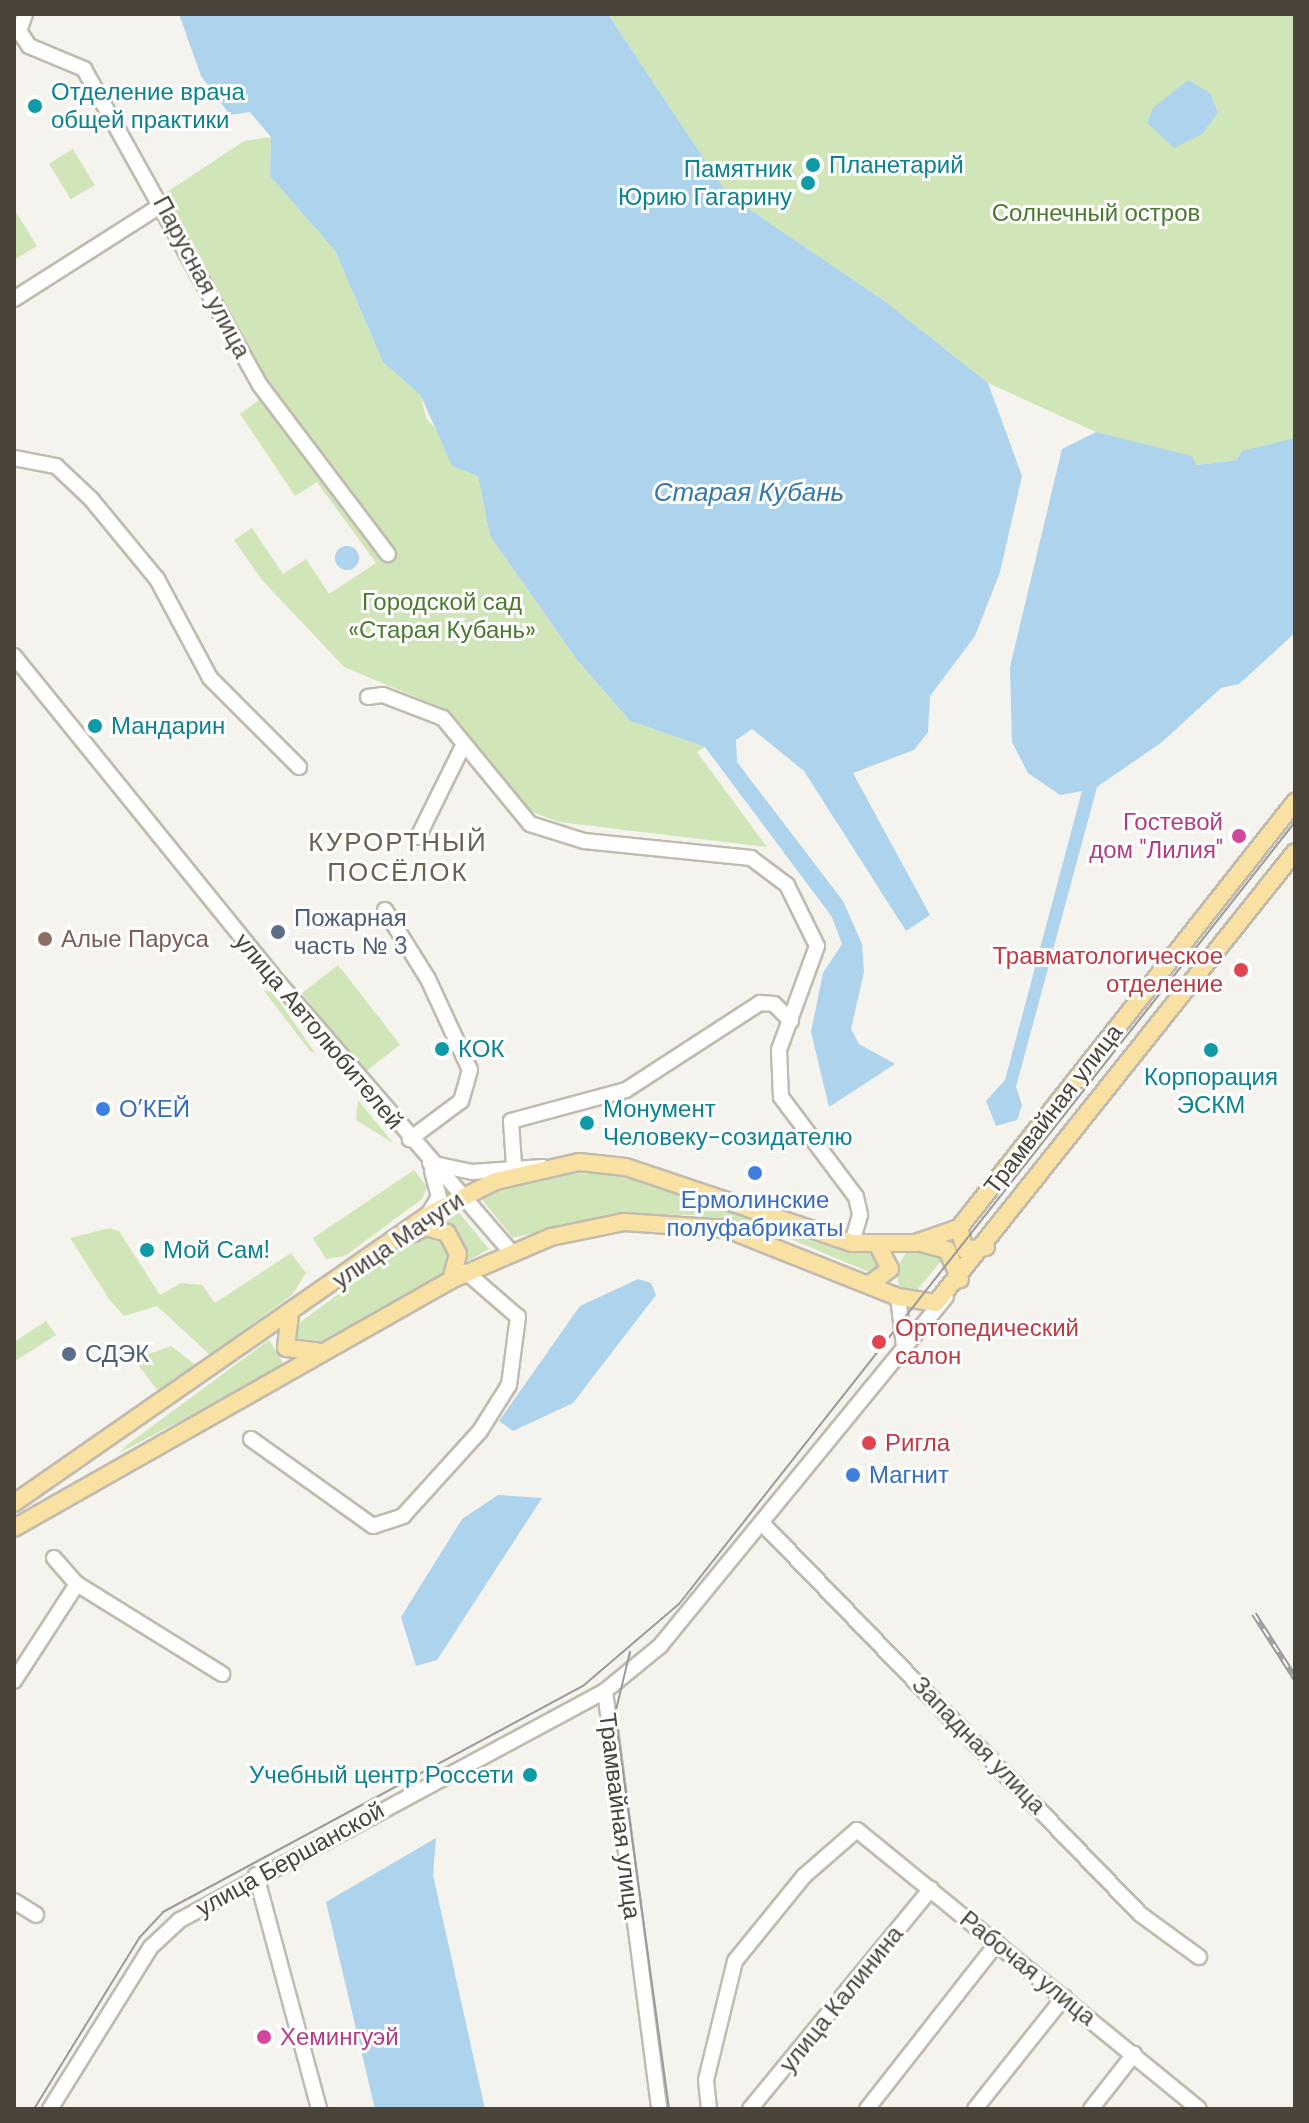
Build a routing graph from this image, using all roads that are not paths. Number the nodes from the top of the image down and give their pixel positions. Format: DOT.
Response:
graph roads {
  1 [pos="20,20"];
  2 [pos="163,204"];
  3 [pos="14,299"];
  4 [pos="14,458"];
  5 [pos="388,554"];
  6 [pos="14,656"];
  7 [pos="368,697"];
  8 [pos="464,744"];
  9 [pos="299,767"];
  10 [pos="1295,802"];
  11 [pos="418,837"];
  12 [pos="1295,852"];
  13 [pos="385,910"];
  14 [pos="791,1021"];
  15 [pos="410,1139"];
  16 [pos="429,1163"];
  17 [pos="514,1165"];
  18 [pos="546,1167"];
  19 [pos="459,1197"];
  20 [pos="428,1215"];
  21 [pos="959,1228"];
  22 [pos="852,1243"];
  23 [pos="915,1243"];
  24 [pos="879,1247"];
  25 [pos="986,1247"];
  26 [pos="377,1251"];
  27 [pos="510,1251"];
  28 [pos="458,1276"];
  29 [pos="960,1279"];
  30 [pos="870,1284"];
  31 [pos="947,1296"];
  32 [pos="898,1297"];
  33 [pos="290,1314"];
  34 [pos="338,1344"];
  35 [pos="904,1346"];
  36 [pos="251,1439"];
  37 [pos="14,1503"];
  38 [pos="764,1525"];
  39 [pos="14,1528"];
  40 [pos="54,1558"];
  41 [pos="77,1584"];
  42 [pos="222,1674"];
  43 [pos="14,1681"];
  44 [pos="605,1691"];
  45 [pos="256,1875"];
  46 [pos="931,1889"];
  47 [pos="14,1901"];
  48 [pos="36,1915"];
  49 [pos="997,1943"];
  50 [pos="1199,1957"];
  51 [pos="1064,1997"];
  52 [pos="1134,2054"];
  53 [pos="50,2109"];
  54 [pos="319,2109"];
  55 [pos="659,2109"];
  56 [pos="709,2109"];
  57 [pos="750,2109"];
  58 [pos="867,2109"];
  59 [pos="975,2109"];
  60 [pos="1091,2109"];
  61 [pos="1199,2109"];
  1 -- 2 [label="street, Парусная улица"];
  2 -- 3 [label="street"];
  2 -- 5 [label="street, Парусная улица"];
  4 -- 9 [label="street"];
  6 -- 15 [label="street, улица Автолюбителей"];
  7 -- 8 [label="street"];
  8 -- 11 [label="street"];
  8 -- 14 [label="street"];
  10 -- 21 [label="main road, Трамвайная улица"];
  12 -- 25 [label="main road, Трамвайная улица"];
  13 -- 15 [label="street"];
  14 -- 17 [label="street"];
  14 -- 22 [label="street"];
  15 -- 16 [label="street, улица Автолюбителей"];
  16 -- 17 [label="street"];
  16 -- 19 [label="street, улица Автолюбителей"];
  16 -- 20 [label="street"];
  17 -- 18 [label="street"];
  18 -- 19 [label="main road, улица Мачуги"];
  18 -- 22 [label="main road, улица Мачуги"];
  19 -- 20 [label="main road, улица Мачуги"];
  19 -- 27 [label="street, улица Автолюбителей"];
  20 -- 26 [label="main road, улица Мачуги"];
  21 -- 23 [label="main road, улица Мачуги"];
  21 -- 25 [label="main road"];
  22 -- 24 [label="main road, улица Мачуги"];
  23 -- 24 [label="main road, улица Мачуги"];
  23 -- 29 [label="main road"];
  24 -- 30 [label="main road"];
  25 -- 29 [label="main road, Трамвайная улица"];
  26 -- 28 [label="main road"];
  26 -- 33 [label="main road, улица Мачуги"];
  27 -- 28 [label="main road"];
  27 -- 30 [label="main road"];
  28 -- 34 [label="main road"];
  28 -- 36 [label="street"];
  29 -- 31 [label="main road, Трамвайная улица"];
  30 -- 32 [label="main road"];
  31 -- 32 [label="main road"];
  31 -- 35 [label="street, Трамвайная улица"];
  32 -- 35 [label="street"];
  33 -- 34 [label="main road"];
  33 -- 37 [label="main road, улица Мачуги"];
  34 -- 39 [label="main road"];
  35 -- 38 [label="street, Трамвайная улица"];
  38 -- 44 [label="street, Трамвайная улица"];
  38 -- 50 [label="street, Западная улица"];
  40 -- 41 [label="street"];
  41 -- 42 [label="street"];
  41 -- 43 [label="street"];
  44 -- 45 [label="street, улица Бершанской"];
  44 -- 55 [label="street, Трамвайная улица"];
  45 -- 53 [label="street, улица Бершанской"];
  45 -- 54 [label="street"];
  46 -- 49 [label="street, Рабочая улица"];
  46 -- 56 [label="street, Рабочая улица"];
  46 -- 57 [label="street, улица Калинина"];
  47 -- 48 [label="street"];
  49 -- 51 [label="street, Рабочая улица"];
  49 -- 58 [label="street"];
  51 -- 52 [label="street, Рабочая улица"];
  51 -- 59 [label="street"];
  52 -- 60 [label="street"];
  52 -- 61 [label="street, Рабочая улица"];
}
